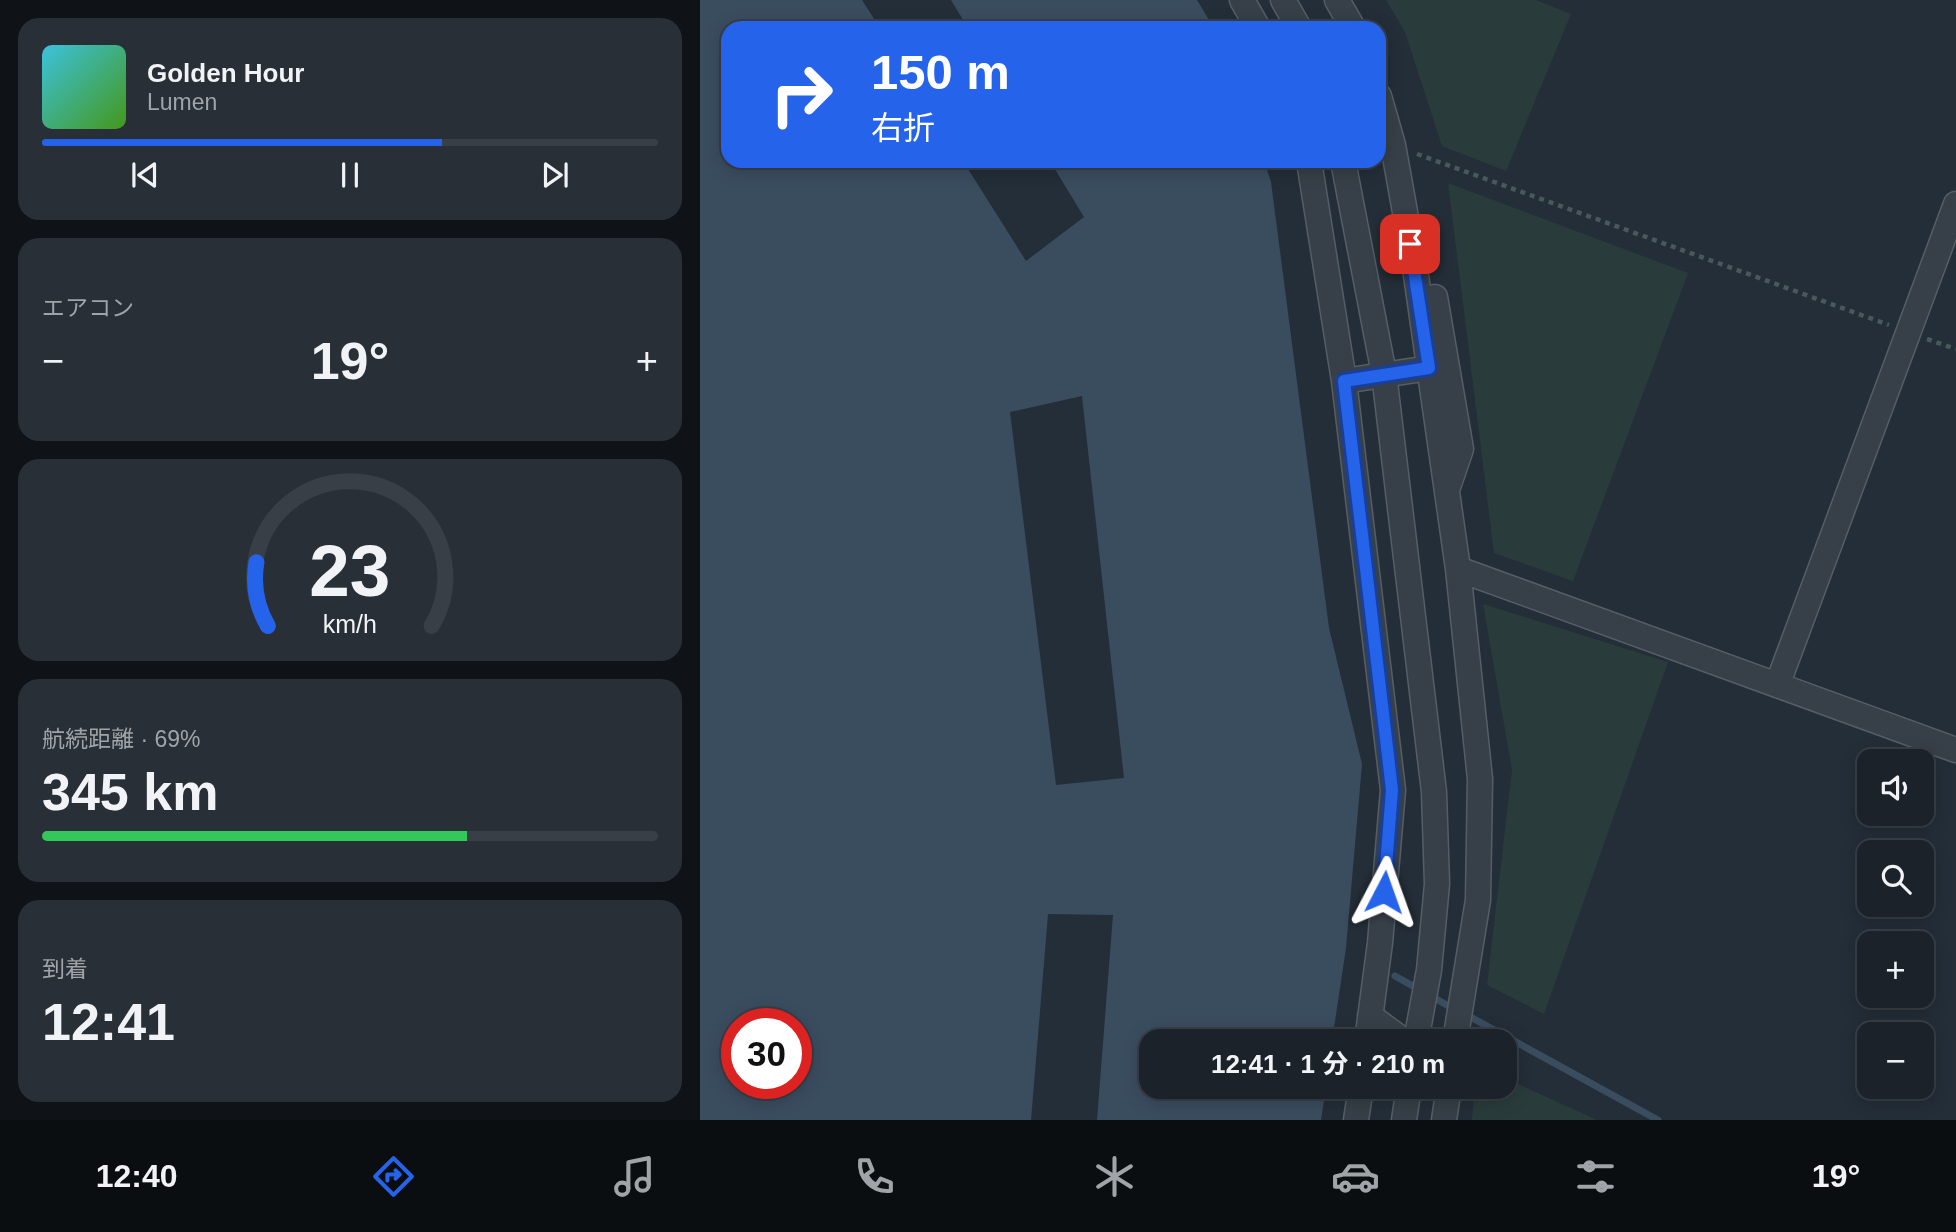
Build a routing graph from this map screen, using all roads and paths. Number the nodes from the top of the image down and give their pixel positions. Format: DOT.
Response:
graph roads {
  1 [pos="1242,0"];
  2 [pos="1283,0"];
  3 [pos="1337,0"];
  4 [pos="1254,21"];
  5 [pos="1295,21"];
  6 [pos="1349,21"];
  7 [pos="1386,120"];
  8 [pos="1393,145"];
  9 [pos="1310,168"];
  10 [pos="1344,168"];
  11 [pos="1956,204"];
  12 [pos="1415,268"];
  13 [pos="1909,332"];
  14 [pos="1429,368"];
  15 [pos="1384,374"];
  16 [pos="1344,381"];
  17 [pos="1446,491"];
  18 [pos="1458,569"];
  19 [pos="1778,683"];
  20 [pos="1956,750"];
  21 [pos="1370,1016"];
  22 [pos="1368,1029"];
  23 [pos="1388,1029"];
  24 [pos="1417,1029"];
  25 [pos="1457,1029"];
  26 [pos="1359,1099"];
  27 [pos="1407,1099"];
  28 [pos="1447,1099"];
  29 [pos="1356,1120"];
  30 [pos="1404,1120"];
  31 [pos="1444,1120"];
  1 -- 4 [label="street"];
  2 -- 5 [label="street"];
  3 -- 6 [label="street"];
  7 -- 8 [label="street"];
  8 -- 12 [label="street"];
  8 -- 13 [label="path"];
  9 -- 16 [label="street"];
  10 -- 15 [label="street"];
  11 -- 13 [label="street"];
  12 -- 14 [label="street"];
  12 -- 17 [label="street"];
  13 -- 19 [label="street"];
  14 -- 15 [label="street"];
  14 -- 17 [label="street"];
  15 -- 16 [label="street"];
  15 -- 24 [label="street"];
  16 -- 21 [label="street"];
  17 -- 18 [label="street"];
  18 -- 19 [label="street"];
  18 -- 25 [label="street"];
  19 -- 20 [label="street"];
  21 -- 22 [label="street"];
  21 -- 23 [label="street"];
  26 -- 29 [label="street"];
  27 -- 30 [label="street"];
  28 -- 31 [label="street"];
}
